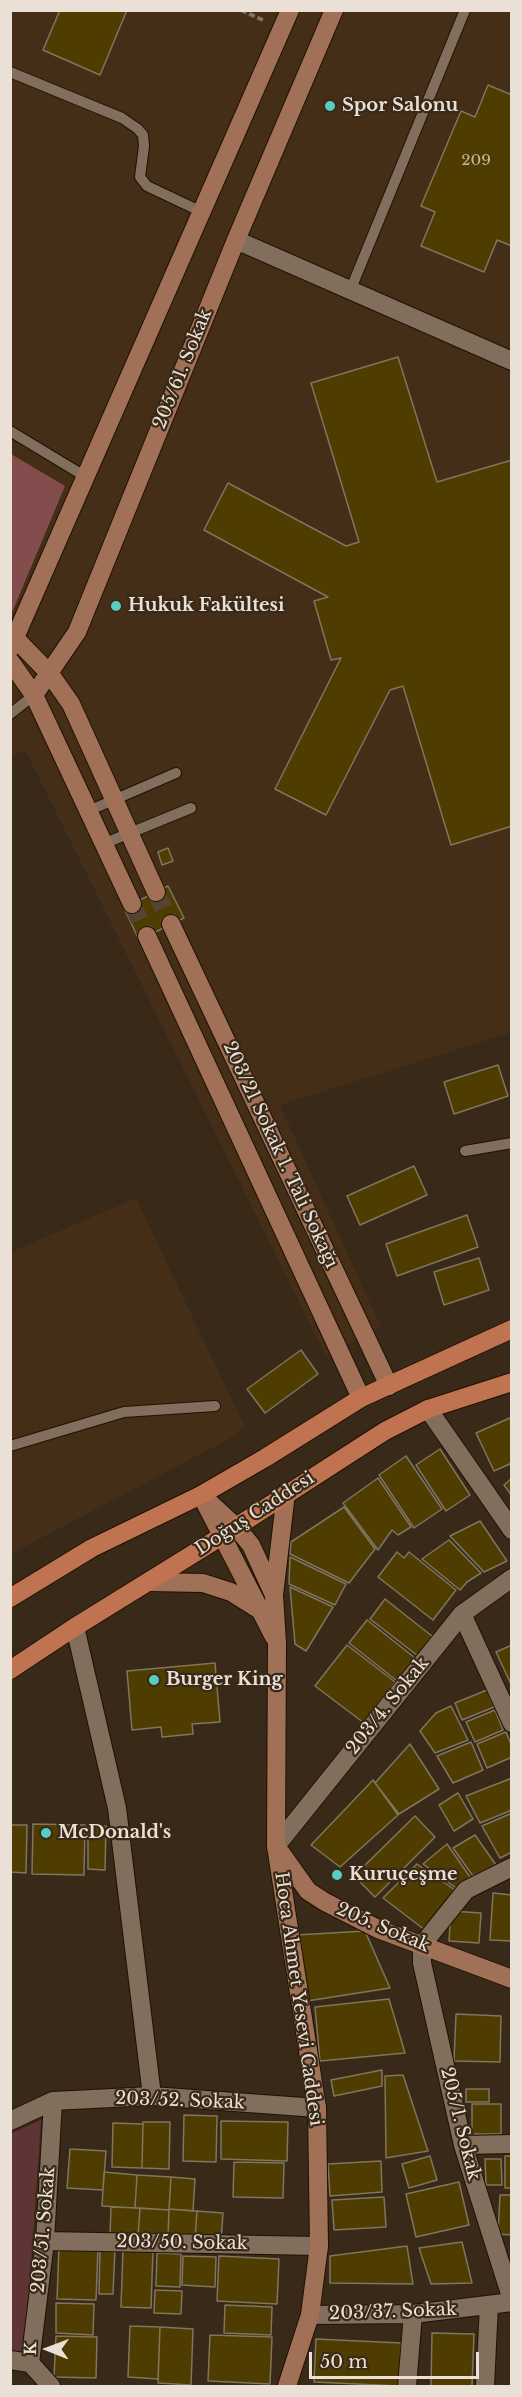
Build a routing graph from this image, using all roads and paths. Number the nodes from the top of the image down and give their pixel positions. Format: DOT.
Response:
graph roads {
  1 [pos="290,10"];
  2 [pos="334,10"];
  3 [pos="465,10"];
  4 [pos="10,72"];
  5 [pos="202,212"];
  6 [pos="236,240"];
  7 [pos="350,291"];
  8 [pos="512,361"];
  9 [pos="10,431"];
  10 [pos="86,477"];
  11 [pos="13,643"];
  12 [pos="10,661"];
  13 [pos="50,674"];
  14 [pos="34,695"];
  15 [pos="10,714"];
  16 [pos="176,772"];
  17 [pos="113,800"];
  18 [pos="191,808"];
  19 [pos="88,810"];
  20 [pos="128,833"];
  21 [pos="103,844"];
  22 [pos="156,892"];
  23 [pos="132,904"];
  24 [pos="171,924"];
  25 [pos="147,936"];
  26 [pos="512,1143"];
  27 [pos="465,1151"];
  28 [pos="512,1329"];
  29 [pos="512,1382"];
  30 [pos="389,1386"];
  31 [pos="362,1398"];
  32 [pos="215,1406"];
  33 [pos="428,1409"];
  34 [pos="10,1446"];
  35 [pos="286,1493"];
  36 [pos="201,1494"];
  37 [pos="512,1530"];
  38 [pos="229,1532"];
  39 [pos="512,1578"];
  40 [pos="149,1582"];
  41 [pos="274,1595"];
  42 [pos="10,1598"];
  43 [pos="258,1609"];
  44 [pos="462,1614"];
  45 [pos="75,1627"];
  46 [pos="277,1643"];
  47 [pos="10,1670"];
  48 [pos="512,1723"];
  49 [pos="276,1846"];
  50 [pos="512,1867"];
  51 [pos="422,1945"];
  52 [pos="512,1979"];
  53 [pos="152,2096"];
  54 [pos="53,2101"];
  55 [pos="317,2108"];
  56 [pos="10,2121"];
  57 [pos="512,2144"];
  58 [pos="464,2145"];
  59 [pos="45,2241"];
  60 [pos="319,2246"];
  61 [pos="512,2301"];
  62 [pos="489,2306"];
  63 [pos="412,2314"];
  64 [pos="310,2315"];
  65 [pos="10,2360"];
  66 [pos="30,2363"];
  67 [pos="51,2386"];
  68 [pos="287,2386"];
  69 [pos="407,2386"];
  70 [pos="485,2386"];
  1 -- 5 [label="main road"];
  2 -- 6 [label="main road, 205/61. Sokak"];
  3 -- 7 [label="lane"];
  4 -- 5 [label="lane"];
  5 -- 10 [label="main road"];
  6 -- 7 [label="street"];
  6 -- 13 [label="main road, 205/61. Sokak"];
  7 -- 8 [label="street"];
  9 -- 10 [label="lane"];
  10 -- 11 [label="main road"];
  11 -- 13 [label="main road"];
  12 -- 14 [label="main road"];
  13 -- 14 [label="main road, 205/61. Sokak"];
  13 -- 17 [label="main road"];
  14 -- 15 [label="lane, 205/61. Sokak"];
  14 -- 19 [label="main road"];
  16 -- 17 [label="lane"];
  17 -- 19 [label="lane"];
  17 -- 20 [label="main road"];
  18 -- 20 [label="lane"];
  19 -- 21 [label="main road"];
  20 -- 21 [label="lane"];
  20 -- 22 [label="main road"];
  21 -- 23 [label="main road"];
  24 -- 30 [label="main road, 203/21 Sokak 1. Tali Sokağı"];
  25 -- 31 [label="main road, 203/21 Sokak 1. Tali Sokağı"];
  26 -- 27 [label="lane"];
  28 -- 30 [label="main road"];
  29 -- 33 [label="main road, Doğuş Caddesi"];
  30 -- 31 [label="main road"];
  31 -- 36 [label="main road"];
  32 -- 34 [label="lane"];
  33 -- 35 [label="main road, Doğuş Caddesi"];
  33 -- 37 [label="street"];
  35 -- 38 [label="main road, Doğuş Caddesi"];
  35 -- 41 [label="main road"];
  36 -- 38 [label="main road"];
  36 -- 42 [label="main road"];
  38 -- 40 [label="main road, Doğuş Caddesi"];
  38 -- 41 [label="main road"];
  38 -- 43 [label="main road"];
  39 -- 44 [label="street, 203/4. Sokak"];
  40 -- 43 [label="main road"];
  40 -- 45 [label="main road, Doğuş Caddesi"];
  41 -- 46 [label="main road, Hoca Ahmet Yesevi Caddesi"];
  43 -- 46 [label="main road"];
  44 -- 48 [label="street"];
  44 -- 49 [label="street, 203/4. Sokak"];
  45 -- 47 [label="main road, Doğuş Caddesi"];
  45 -- 53 [label="street"];
  46 -- 49 [label="main road, Hoca Ahmet Yesevi Caddesi"];
  49 -- 51 [label="main road, 205. Sokak"];
  49 -- 55 [label="main road, Hoca Ahmet Yesevi Caddesi"];
  50 -- 51 [label="street"];
  51 -- 52 [label="main road, 205. Sokak"];
  51 -- 58 [label="street, 205/1. Sokak"];
  53 -- 54 [label="street, 203/52. Sokak"];
  53 -- 55 [label="street, 203/52. Sokak"];
  54 -- 56 [label="street, 203/52. Sokak"];
  54 -- 59 [label="street, 203/51. Sokak"];
  55 -- 60 [label="main road, Hoca Ahmet Yesevi Caddesi"];
  57 -- 58 [label="street"];
  58 -- 61 [label="street, 205/1. Sokak"];
  59 -- 60 [label="street, 203/50. Sokak"];
  59 -- 66 [label="street, 203/51. Sokak"];
  60 -- 64 [label="main road, Hoca Ahmet Yesevi Caddesi"];
  61 -- 62 [label="street, 203/37. Sokak"];
  62 -- 63 [label="street, 203/37. Sokak"];
  62 -- 70 [label="street"];
  63 -- 64 [label="street, 203/37. Sokak"];
  63 -- 69 [label="street"];
  64 -- 68 [label="main road, Hoca Ahmet Yesevi Caddesi"];
  65 -- 66 [label="street"];
  66 -- 67 [label="street"];
}
